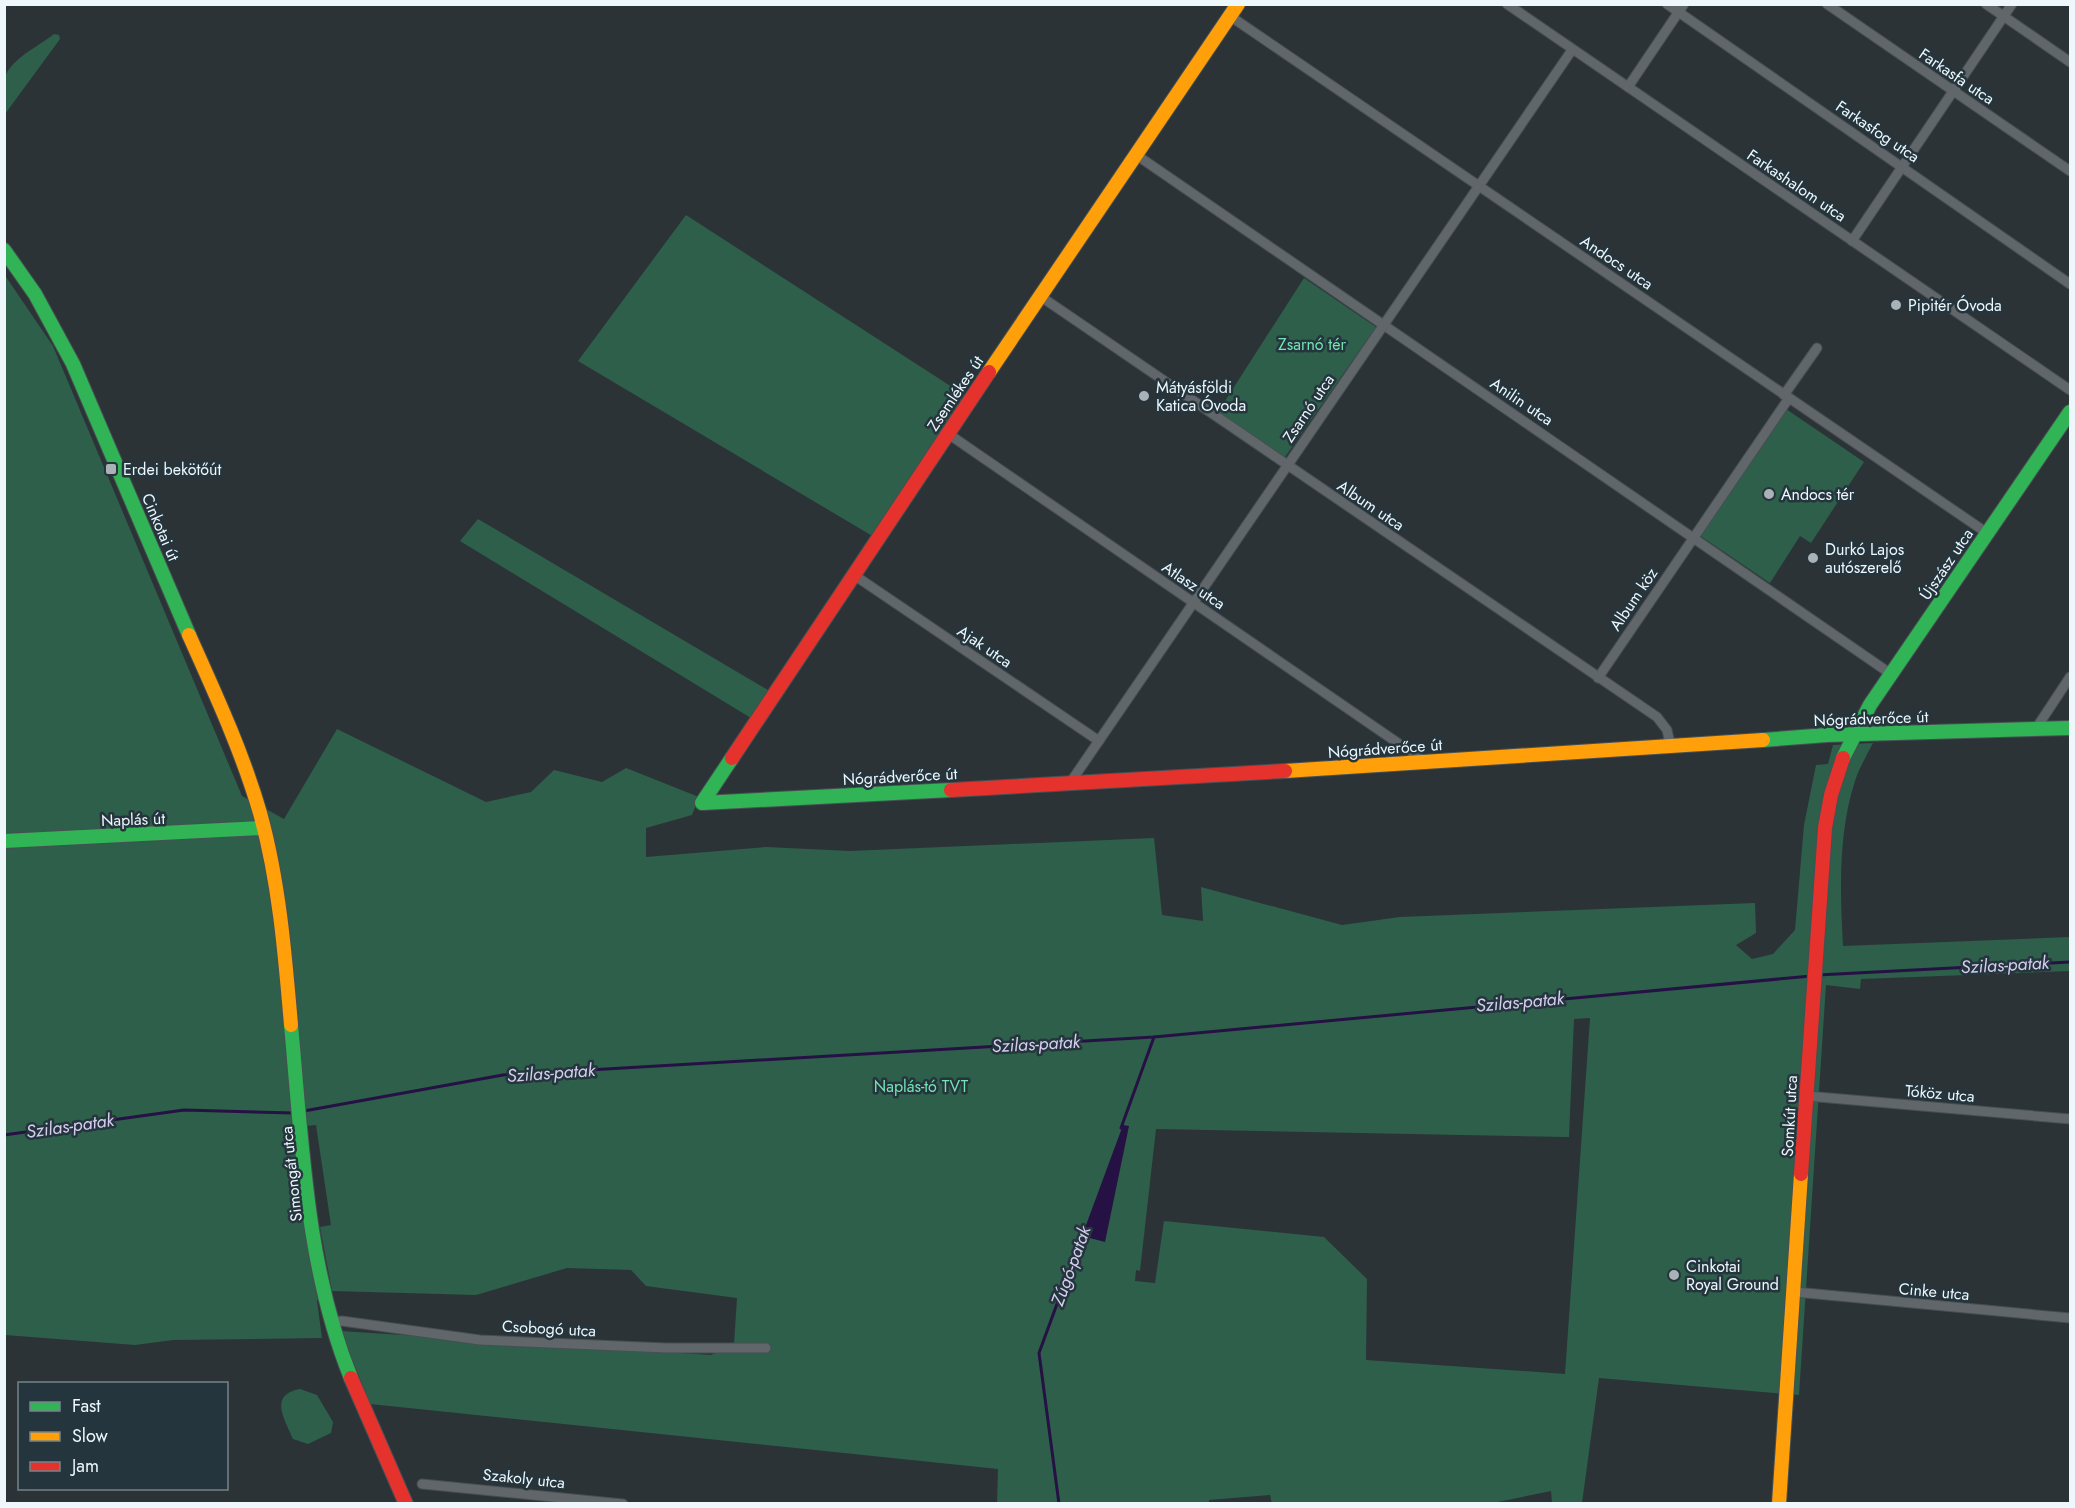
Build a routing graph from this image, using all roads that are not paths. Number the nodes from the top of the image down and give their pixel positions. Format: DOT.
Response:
graph roads {
  1 [pos="1507,4"];
  2 [pos="1667,4"];
  3 [pos="1827,4"];
  4 [pos="1986,4"];
  5 [pos="2012,4"];
  6 [pos="1682,9"];
  7 [pos="1234,10"];
  8 [pos="2004,17"];
  9 [pos="1572,50"];
  10 [pos="2070,62"];
  11 [pos="1628,87"];
  12 [pos="1953,92"];
  13 [pos="1135,154"];
  14 [pos="1902,165"];
  15 [pos="2070,171"];
  16 [pos="1479,186"];
  17 [pos="1852,240"];
  18 [pos="4,250"];
  19 [pos="2070,284"];
  20 [pos="1040,296"];
  21 [pos="1383,325"];
  22 [pos="1817,348"];
  23 [pos="2070,390"];
  24 [pos="1786,396"];
  25 [pos="2070,412"];
  26 [pos="947,434"];
  27 [pos="1287,466"];
  28 [pos="1987,533"];
  29 [pos="1693,537"];
  30 [pos="854,575"];
  31 [pos="1194,603"];
  32 [pos="1891,674"];
  33 [pos="2070,677"];
  34 [pos="1598,678"];
  35 [pos="2070,728"];
  36 [pos="2035,730"];
  37 [pos="1852,735"];
  38 [pos="1099,741"];
  39 [pos="1671,748"];
  40 [pos="1424,762"];
  41 [pos="1071,783"];
  42 [pos="702,803"];
  43 [pos="263,828"];
  44 [pos="4,841"];
  45 [pos="1807,1096"];
  46 [pos="2070,1119"];
  47 [pos="1795,1292"];
  48 [pos="2070,1318"];
  49 [pos="331,1322"];
  50 [pos="766,1348"];
  51 [pos="422,1484"];
  52 [pos="568,1501"];
  53 [pos="406,1503"];
  54 [pos="623,1503"];
  55 [pos="1779,1503"];
  1 -- 9 [label="street, Farkashalom utca"];
  2 -- 6 [label="street, Farkasfog utca"];
  3 -- 12 [label="street, Farkasfa utca"];
  4 -- 8 [label="street"];
  5 -- 8 [label="street"];
  6 -- 11 [label="street"];
  6 -- 14 [label="street, Farkasfog utca"];
  7 -- 13 [label="street, Zsemlékes út"];
  7 -- 16 [label="street, Andocs utca"];
  8 -- 10 [label="street"];
  8 -- 12 [label="street"];
  9 -- 11 [label="street, Farkashalom utca"];
  9 -- 16 [label="street, Zsarnó utca"];
  11 -- 17 [label="street, Farkashalom utca"];
  12 -- 14 [label="street"];
  12 -- 15 [label="street, Farkasfa utca"];
  13 -- 20 [label="street, Zsemlékes út"];
  13 -- 21 [label="street, Anilin utca"];
  14 -- 17 [label="street"];
  14 -- 19 [label="street, Farkasfog utca"];
  16 -- 21 [label="street, Zsarnó utca"];
  16 -- 24 [label="street, Andocs utca"];
  17 -- 23 [label="street, Farkashalom utca"];
  18 -- 43 [label="street, Cinkotai út"];
  20 -- 26 [label="street, Zsemlékes út"];
  20 -- 27 [label="street, Album utca"];
  21 -- 27 [label="street, Zsarnó utca"];
  21 -- 29 [label="street, Anilin utca"];
  22 -- 24 [label="street"];
  24 -- 28 [label="street, Andocs utca"];
  24 -- 29 [label="street"];
  25 -- 28 [label="street, Újszász utca"];
  26 -- 30 [label="street, Zsemlékes út"];
  26 -- 31 [label="street, Atlasz utca"];
  27 -- 31 [label="street, Zsarnó utca"];
  27 -- 34 [label="street, Album utca"];
  28 -- 32 [label="street, Újszász utca"];
  29 -- 32 [label="street, Anilin utca"];
  29 -- 34 [label="street, Album köz"];
  30 -- 38 [label="street, Ajak utca"];
  30 -- 42 [label="street, Zsemlékes út"];
  31 -- 38 [label="street, Zsarnó utca"];
  31 -- 40 [label="street, Atlasz utca"];
  32 -- 37 [label="street, Újszász utca"];
  33 -- 36 [label="street"];
  34 -- 39 [label="street, Album utca"];
  35 -- 36 [label="street, Nógrádverőce út"];
  36 -- 37 [label="street, Nógrádverőce út"];
  37 -- 39 [label="street, Nógrádverőce út"];
  37 -- 45 [label="street, Somkút utca"];
  38 -- 41 [label="street, Zsarnó utca"];
  39 -- 40 [label="street, Nógrádverőce út"];
  40 -- 41 [label="street, Nógrádverőce út"];
  41 -- 42 [label="street, Nógrádverőce út"];
  43 -- 44 [label="street, Naplás út"];
  43 -- 49 [label="street, Simongát utca"];
  45 -- 46 [label="street, Tóköz utca"];
  45 -- 47 [label="street, Somkút utca"];
  47 -- 48 [label="street, Cinke utca"];
  47 -- 55 [label="street, Somkút utca"];
  49 -- 50 [label="street, Csobogó utca"];
  49 -- 53 [label="street, Simongát utca"];
  51 -- 52 [label="street, Szakoly utca"];
  52 -- 54 [label="street, Szakoly utca"];
}
